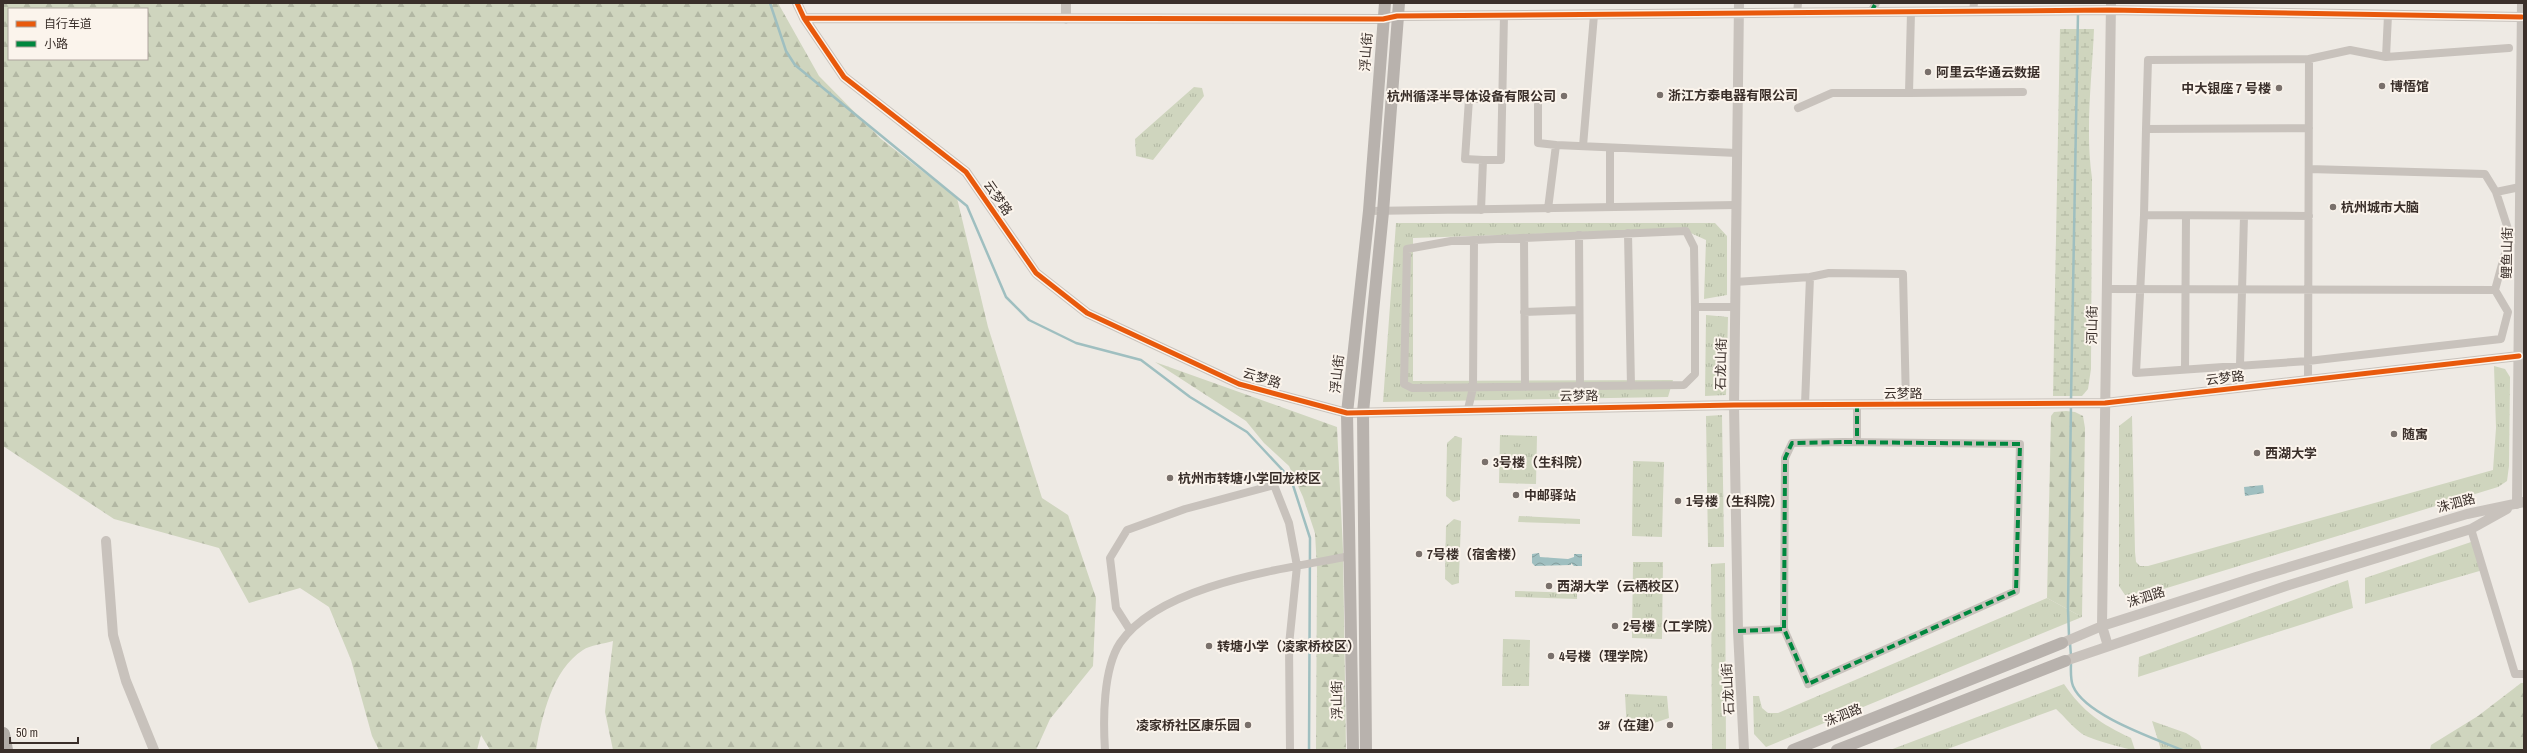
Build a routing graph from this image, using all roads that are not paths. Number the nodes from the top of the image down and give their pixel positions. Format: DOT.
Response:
graph roads {
  1 [pos="797,3"];
  2 [pos="1066,3"];
  3 [pos="1384,3"];
  4 [pos="1399,3"];
  5 [pos="2522,3"];
  6 [pos="2110,6"];
  7 [pos="1974,7"];
  8 [pos="2009,7"];
  9 [pos="1739,8"];
  10 [pos="1798,8"];
  11 [pos="1873,8"];
  12 [pos="1912,12"];
  13 [pos="1594,14"];
  14 [pos="1504,15"];
  15 [pos="2388,15"];
  16 [pos="1397,16"];
  17 [pos="804,18"];
  18 [pos="2522,18"];
  19 [pos="1066,19"];
  20 [pos="1382,19"];
  21 [pos="2509,48"];
  22 [pos="2386,57"];
  23 [pos="2310,59"];
  24 [pos="2023,92"];
  25 [pos="1909,93"];
  26 [pos="1502,97"];
  27 [pos="1798,108"];
  28 [pos="2309,128"];
  29 [pos="2146,129"];
  30 [pos="1556,145"];
  31 [pos="1583,146"];
  32 [pos="1610,148"];
  33 [pos="1737,153"];
  34 [pos="1483,160"];
  35 [pos="2309,169"];
  36 [pos="2520,187"];
  37 [pos="2496,192"];
  38 [pos="1736,205"];
  39 [pos="1610,208"];
  40 [pos="1548,209"];
  41 [pos="1481,210"];
  42 [pos="1368,211"];
  43 [pos="1383,212"];
  44 [pos="2144,215"];
  45 [pos="2186,216"];
  46 [pos="2244,216"];
  47 [pos="2309,216"];
  48 [pos="1628,233"];
  49 [pos="1579,235"];
  50 [pos="1524,238"];
  51 [pos="1474,240"];
  52 [pos="1810,277"];
  53 [pos="1735,282"];
  54 [pos="2106,289"];
  55 [pos="2138,290"];
  56 [pos="2186,290"];
  57 [pos="2242,290"];
  58 [pos="2308,290"];
  59 [pos="2495,290"];
  60 [pos="1735,307"];
  61 [pos="1695,308"];
  62 [pos="1579,310"];
  63 [pos="1524,312"];
  64 [pos="2518,356"];
  65 [pos="2308,361"];
  66 [pos="2240,365"];
  67 [pos="2185,369"];
  68 [pos="2308,380"];
  69 [pos="1580,386"];
  70 [pos="1631,386"];
  71 [pos="1525,387"];
  72 [pos="1473,388"];
  73 [pos="2104,403"];
  74 [pos="1805,404"];
  75 [pos="1857,404"];
  76 [pos="1906,404"];
  77 [pos="1734,405"];
  78 [pos="1468,409"];
  79 [pos="1363,412"];
  80 [pos="1347,413"];
  81 [pos="1857,441"];
  82 [pos="2521,503"];
  83 [pos="2471,529"];
  84 [pos="106,541"];
  85 [pos="1350,556"];
  86 [pos="1301,565"];
  87 [pos="2102,626"];
  88 [pos="1784,629"];
  89 [pos="1130,630"];
  90 [pos="1738,630"];
  91 [pos="2062,643"];
  92 [pos="2108,646"];
  93 [pos="2065,661"];
  94 [pos="2524,674"];
  95 [pos="3,734"];
  96 [pos="6,750"];
  97 [pos="154,750"];
  98 [pos="1105,750"];
  99 [pos="1290,750"];
  100 [pos="1353,750"];
  101 [pos="1366,750"];
  102 [pos="1744,750"];
  103 [pos="1793,750"];
  104 [pos="1837,750"];
  1 -- 17 [label="street, 云梦路"];
  2 -- 19 [label="street"];
  3 -- 20 [label="main road, 浮山街"];
  4 -- 16 [label="main road"];
  5 -- 18 [label="street, 鲤鱼山街"];
  6 -- 8 [label="street"];
  6 -- 15 [label="street"];
  6 -- 54 [label="street, 河山街"];
  7 -- 8 [label="street"];
  7 -- 12 [label="street"];
  9 -- 10 [label="street"];
  9 -- 13 [label="street"];
  9 -- 33 [label="street, 石龙山街"];
  10 -- 11 [label="street"];
  11 -- 12 [label="street"];
  12 -- 25 [label="street"];
  13 -- 14 [label="street"];
  13 -- 31 [label="street"];
  14 -- 16 [label="street"];
  14 -- 26 [label="street"];
  15 -- 18 [label="street"];
  15 -- 22 [label="street"];
  16 -- 20 [label="street"];
  16 -- 43 [label="main road"];
  17 -- 19 [label="street"];
  17 -- 80 [label="street, 云梦路"];
  18 -- 36 [label="street, 鲤鱼山街"];
  19 -- 20 [label="street"];
  20 -- 42 [label="main road, 浮山街"];
  21 -- 22 [label="street"];
  22 -- 23 [label="street"];
  23 -- 28 [label="street"];
  23 -- 29 [label="street"];
  24 -- 25 [label="street"];
  25 -- 27 [label="street"];
  26 -- 30 [label="street"];
  26 -- 34 [label="street"];
  26 -- 34 [label="street"];
  28 -- 29 [label="street"];
  28 -- 35 [label="street"];
  29 -- 44 [label="street"];
  30 -- 31 [label="street"];
  30 -- 40 [label="street"];
  31 -- 32 [label="street"];
  32 -- 33 [label="street"];
  32 -- 39 [label="street"];
  33 -- 38 [label="street, 石龙山街"];
  34 -- 41 [label="street"];
  35 -- 37 [label="street"];
  35 -- 47 [label="street"];
  36 -- 37 [label="street"];
  36 -- 64 [label="street, 鲤鱼山街"];
  37 -- 59 [label="street"];
  38 -- 39 [label="street"];
  38 -- 53 [label="street, 石龙山街"];
  39 -- 40 [label="street"];
  40 -- 41 [label="street"];
  41 -- 43 [label="street"];
  42 -- 43 [label="street"];
  42 -- 80 [label="main road, 浮山街"];
  43 -- 79 [label="main road"];
  44 -- 45 [label="street"];
  44 -- 55 [label="street"];
  45 -- 46 [label="street"];
  45 -- 56 [label="street"];
  46 -- 47 [label="street"];
  46 -- 57 [label="street"];
  47 -- 58 [label="street"];
  48 -- 49 [label="street"];
  48 -- 61 [label="street"];
  48 -- 70 [label="street"];
  49 -- 50 [label="street"];
  49 -- 62 [label="street"];
  50 -- 51 [label="street"];
  50 -- 63 [label="street"];
  51 -- 72 [label="street"];
  51 -- 72 [label="street"];
  52 -- 53 [label="street"];
  52 -- 74 [label="street"];
  52 -- 76 [label="street"];
  53 -- 60 [label="street, 石龙山街"];
  54 -- 55 [label="street"];
  54 -- 73 [label="street, 河山街"];
  55 -- 56 [label="street"];
  55 -- 67 [label="street"];
  56 -- 57 [label="street"];
  56 -- 67 [label="street"];
  57 -- 58 [label="street"];
  57 -- 66 [label="street"];
  58 -- 59 [label="street"];
  58 -- 65 [label="street"];
  59 -- 65 [label="street"];
  60 -- 61 [label="street"];
  60 -- 77 [label="street, 石龙山街"];
  61 -- 70 [label="street"];
  62 -- 63 [label="street"];
  62 -- 69 [label="street"];
  63 -- 71 [label="street"];
  64 -- 68 [label="street, 云梦路"];
  64 -- 82 [label="street, 鲤鱼山街"];
  65 -- 66 [label="street"];
  65 -- 68 [label="street"];
  66 -- 67 [label="street"];
  68 -- 73 [label="street, 云梦路"];
  69 -- 70 [label="street"];
  69 -- 71 [label="street"];
  71 -- 72 [label="street"];
  72 -- 78 [label="street"];
  73 -- 76 [label="street, 云梦路"];
  73 -- 87 [label="street, 河山街"];
  74 -- 75 [label="street, 云梦路"];
  74 -- 77 [label="street, 云梦路"];
  75 -- 76 [label="street, 云梦路"];
  75 -- 81 [label="street"];
  77 -- 78 [label="street, 云梦路"];
  77 -- 90 [label="street, 石龙山街"];
  78 -- 79 [label="street, 云梦路"];
  79 -- 80 [label="street, 云梦路"];
  79 -- 101 [label="main road"];
  80 -- 85 [label="main road, 浮山街"];
  81 -- 88 [label="street"];
  81 -- 88 [label="street"];
  82 -- 83 [label="street, 洙泗路"];
  82 -- 87 [label="street, 洙泗路"];
  83 -- 92 [label="street, 洙泗路"];
  83 -- 94 [label="street"];
  84 -- 97 [label="street"];
  85 -- 86 [label="street"];
  85 -- 100 [label="main road, 浮山街"];
  86 -- 89 [label="street"];
  86 -- 89 [label="street"];
  86 -- 99 [label="street"];
  87 -- 91 [label="street, 洙泗路"];
  87 -- 92 [label="street, 河山街"];
  88 -- 90 [label="street"];
  89 -- 98 [label="street"];
  90 -- 102 [label="street, 石龙山街"];
  91 -- 103 [label="main road, 洙泗路"];
  92 -- 93 [label="street, 洙泗路"];
  93 -- 104 [label="main road, 洙泗路"];
  95 -- 96 [label="highway"];
}
